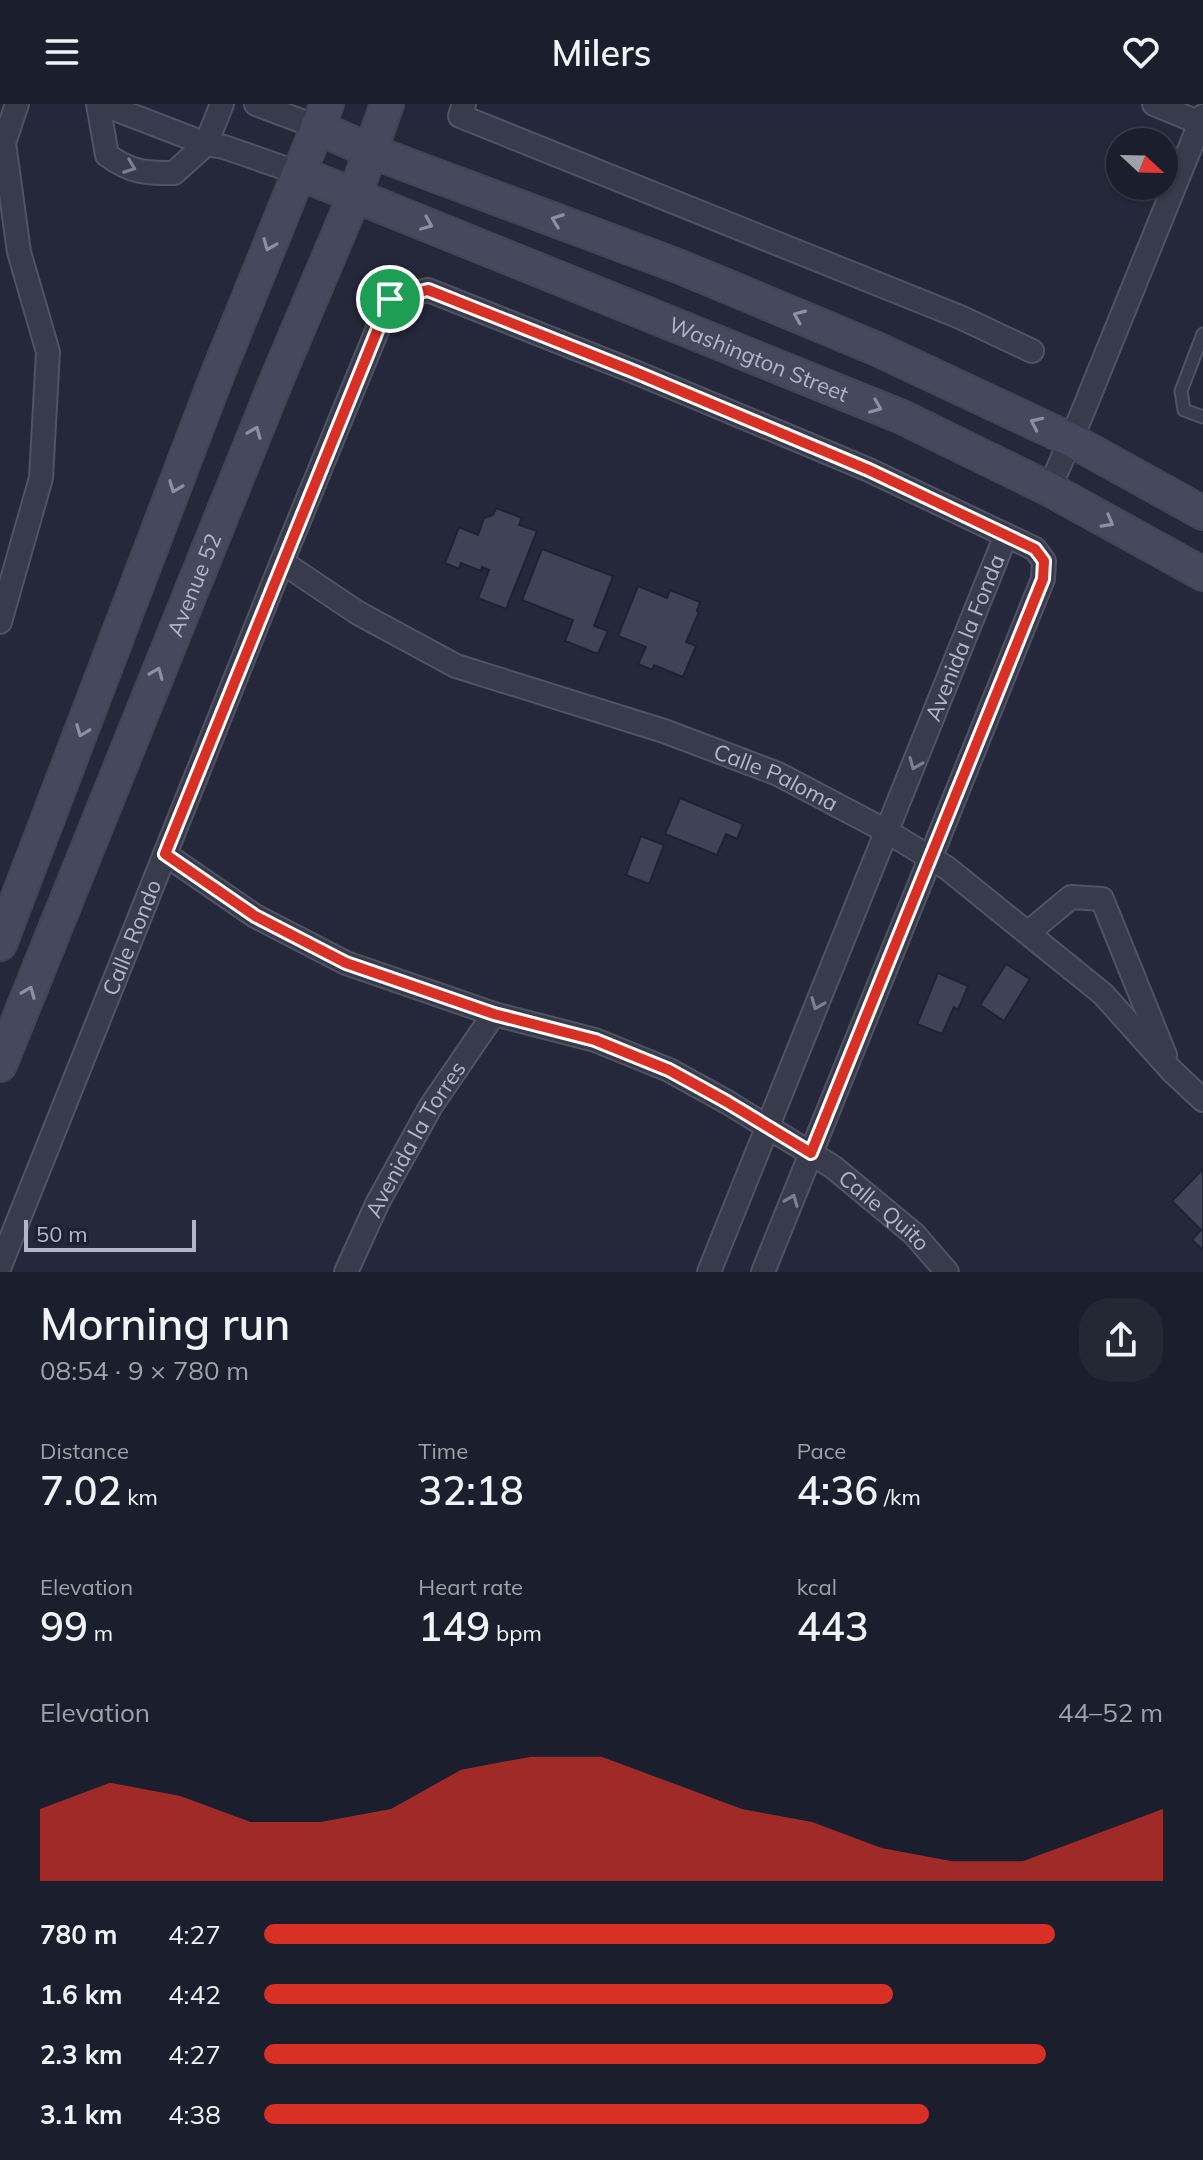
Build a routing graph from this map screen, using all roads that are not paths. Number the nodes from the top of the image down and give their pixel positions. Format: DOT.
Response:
graph roads {
  1 [pos="17,104"];
  2 [pos="100,104"];
  3 [pos="222,104"];
  4 [pos="256,104"];
  5 [pos="387,104"];
  6 [pos="464,104"];
  7 [pos="1154,104"];
  8 [pos="322,116"];
  9 [pos="1202,120"];
  10 [pos="206,144"];
  11 [pos="370,151"];
  12 [pos="299,173"];
  13 [pos="355,195"];
  14 [pos="1203,334"];
  15 [pos="1032,351"];
  16 [pos="1203,417"];
  17 [pos="1071,440"];
  18 [pos="1049,489"];
  19 [pos="1203,513"];
  20 [pos="1006,535"];
  21 [pos="282,562"];
  22 [pos="1203,574"];
  23 [pos="0,622"];
  24 [pos="888,832"];
  25 [pos="165,854"];
  26 [pos="930,857"];
  27 [pos="1029,932"];
  28 [pos="0,944"];
  29 [pos="494,1014"];
  30 [pos="0,1065"];
  31 [pos="1172,1071"];
  32 [pos="1203,1100"];
  33 [pos="767,1127"];
  34 [pos="811,1153"];
  35 [pos="0,1266"];
  36 [pos="346,1272"];
  37 [pos="709,1272"];
  38 [pos="763,1272"];
  39 [pos="947,1272"];
  1 -- 23 [label="street"];
  2 -- 10 [label="street"];
  2 -- 10 [label="street, one-way"];
  3 -- 10 [label="street"];
  4 -- 8 [label="street"];
  5 -- 11 [label="main road, Avenue 52"];
  6 -- 15 [label="street"];
  7 -- 9 [label="street"];
  8 -- 11 [label="main road"];
  8 -- 12 [label="main road"];
  9 -- 17 [label="street"];
  10 -- 12 [label="street"];
  11 -- 13 [label="main road, Avenue 52"];
  17 -- 11 [label="main road, one-way"];
  12 -- 13 [label="main road, Washington Street"];
  12 -- 28 [label="main road, one-way"];
  13 -- 18 [label="main road, Washington Street, one-way"];
  30 -- 13 [label="main road, Avenue 52, one-way"];
  14 -- 16 [label="lane"];
  17 -- 18 [label="street"];
  17 -- 19 [label="main road"];
  18 -- 22 [label="main road, Washington Street, one-way"];
  20 -- 21 [label="street, Calle Rondo"];
  20 -- 24 [label="street, Avenida la Fonda, one-way"];
  20 -- 26 [label="street, Avenida la Fonda"];
  21 -- 24 [label="street, Calle Paloma"];
  21 -- 25 [label="street, Calle Rondo"];
  24 -- 26 [label="street, Calle Paloma"];
  24 -- 33 [label="street, Avenida la Fonda, one-way"];
  25 -- 29 [label="street, Calle Quito"];
  25 -- 35 [label="street, Calle Rondo"];
  26 -- 27 [label="street, Calle Paloma"];
  26 -- 34 [label="street, Avenida la Fonda"];
  27 -- 31 [label="street, Calle Paloma"];
  27 -- 31 [label="street"];
  29 -- 33 [label="street, Calle Quito"];
  29 -- 36 [label="street, Avenida la Torres"];
  31 -- 32 [label="street, Calle Paloma"];
  33 -- 34 [label="street, Calle Quito"];
  33 -- 37 [label="street, Avenida la Fonda"];
  38 -- 34 [label="street, Avenida la Fonda, one-way"];
  34 -- 39 [label="street, Calle Quito"];
}
